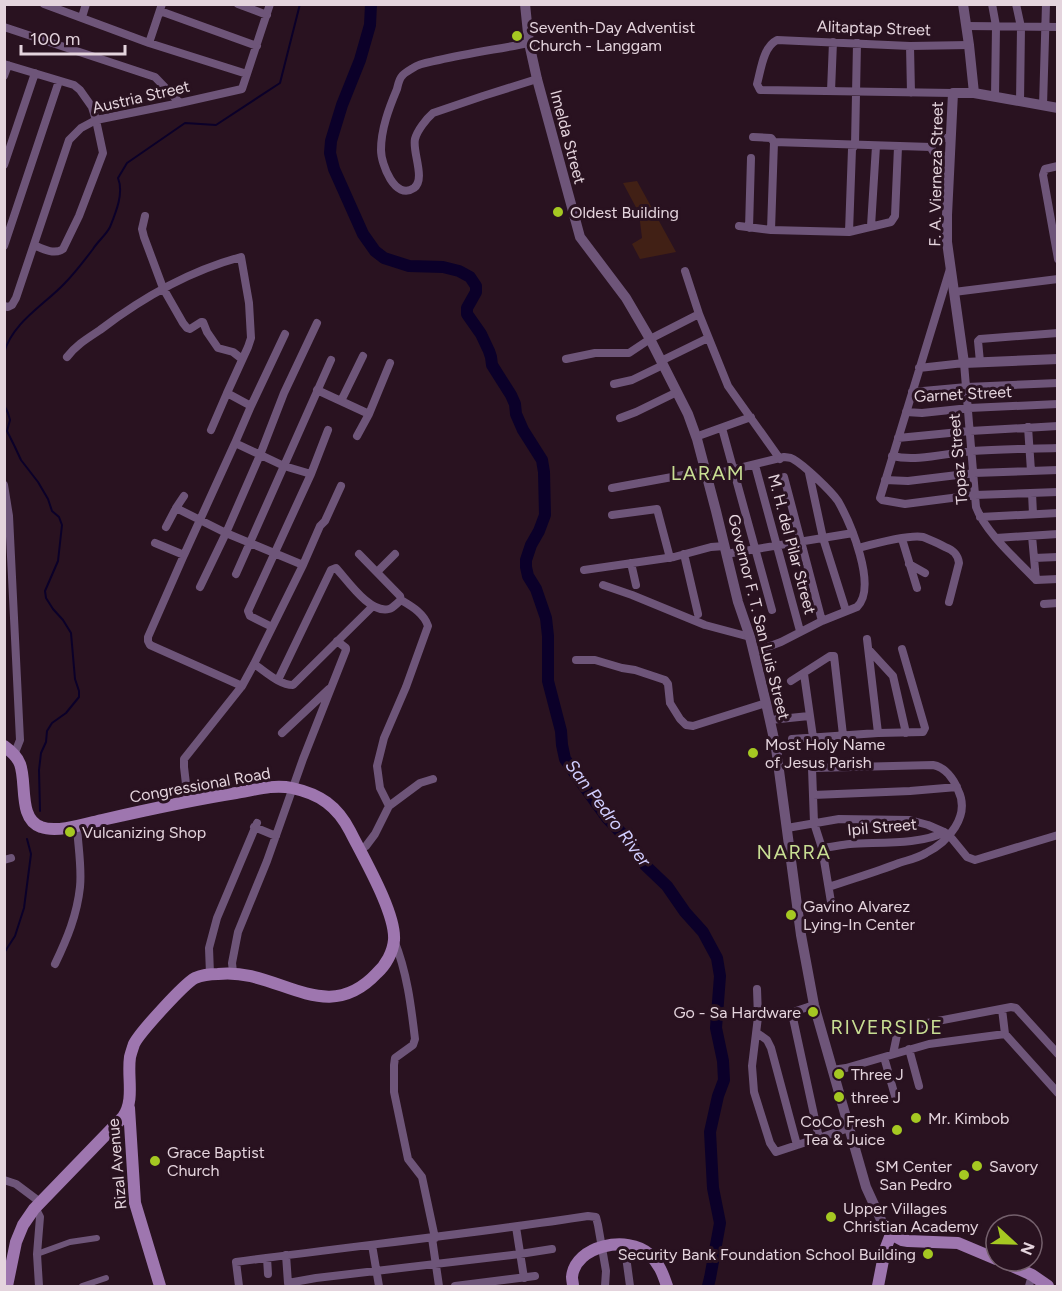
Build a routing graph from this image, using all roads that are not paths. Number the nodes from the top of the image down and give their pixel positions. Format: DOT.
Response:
graph roads {
  1 [pos="44,4"];
  2 [pos="86,4"];
  3 [pos="238,4"];
  4 [pos="270,4"];
  5 [pos="525,4"];
  6 [pos="963,4"];
  7 [pos="992,4"];
  8 [pos="1016,4"];
  9 [pos="1046,4"];
  10 [pos="161,8"];
  11 [pos="267,15"];
  12 [pos="82,17"];
  13 [pos="966,26"];
  14 [pos="996,26"];
  15 [pos="4,27"];
  16 [pos="1021,27"];
  17 [pos="1045,27"];
  18 [pos="1058,27"];
  19 [pos="833,42"];
  20 [pos="149,43"];
  21 [pos="529,43"];
  22 [pos="857,43"];
  23 [pos="969,45"];
  24 [pos="257,46"];
  25 [pos="910,46"];
  26 [pos="6,64"];
  27 [pos="35,73"];
  28 [pos="247,74"];
  29 [pos="4,76"];
  30 [pos="537,79"];
  31 [pos="59,81"];
  32 [pos="831,91"];
  33 [pos="856,92"];
  34 [pos="911,93"];
  35 [pos="953,93"];
  36 [pos="974,93"];
  37 [pos="995,98"];
  38 [pos="1020,102"];
  39 [pos="180,103"];
  40 [pos="1043,106"];
  41 [pos="1058,108"];
  42 [pos="96,120"];
  43 [pos="753,137"];
  44 [pos="951,137"];
  45 [pos="774,142"];
  46 [pos="855,145"];
  47 [pos="876,146"];
  48 [pos="898,147"];
  49 [pos="931,147"];
  50 [pos="950,157"];
  51 [pos="751,158"];
  52 [pos="4,165"];
  53 [pos="1058,166"];
  54 [pos="146,216"];
  55 [pos="739,226"];
  56 [pos="871,226"];
  57 [pos="749,228"];
  58 [pos="771,230"];
  59 [pos="849,232"];
  60 [pos="34,245"];
  61 [pos="4,246"];
  62 [pos="1058,259"];
  63 [pos="951,266"];
  64 [pos="685,271"];
  65 [pos="1058,279"];
  66 [pos="163,288"];
  67 [pos="954,292"];
  68 [pos="626,298"];
  69 [pos="6,307"];
  70 [pos="699,314"];
  71 [pos="317,323"];
  72 [pos="1058,333"];
  73 [pos="285,334"];
  74 [pos="708,338"];
  75 [pos="650,339"];
  76 [pos="363,356"];
  77 [pos="67,357"];
  78 [pos="242,359"];
  79 [pos="566,359"];
  80 [pos="1058,359"];
  81 [pos="331,360"];
  82 [pos="664,362"];
  83 [pos="980,362"];
  84 [pos="390,363"];
  85 [pos="964,363"];
  86 [pos="919,368"];
  87 [pos="1058,383"];
  88 [pos="614,384"];
  89 [pos="967,387"];
  90 [pos="317,390"];
  91 [pos="677,392"];
  92 [pos="912,392"];
  93 [pos="227,393"];
  94 [pos="341,401"];
  95 [pos="1058,404"];
  96 [pos="251,406"];
  97 [pos="969,408"];
  98 [pos="906,412"];
  99 [pos="369,414"];
  100 [pos="751,417"];
  101 [pos="620,418"];
  102 [pos="1058,426"];
  103 [pos="722,428"];
  104 [pos="1028,428"];
  105 [pos="211,430"];
  106 [pos="328,430"];
  107 [pos="970,431"];
  108 [pos="701,435"];
  109 [pos="357,436"];
  110 [pos="898,438"];
  111 [pos="235,443"];
  112 [pos="1058,447"];
  113 [pos="1029,449"];
  114 [pos="972,451"];
  115 [pos="260,455"];
  116 [pos="892,456"];
  117 [pos="780,459"];
  118 [pos="755,465"];
  119 [pos="284,466"];
  120 [pos="734,470"];
  121 [pos="1058,470"];
  122 [pos="1031,471"];
  123 [pos="809,472"];
  124 [pos="706,473"];
  125 [pos="974,473"];
  126 [pos="311,474"];
  127 [pos="784,477"];
  128 [pos="885,480"];
  129 [pos="5,486"];
  130 [pos="341,486"];
  131 [pos="612,488"];
  132 [pos="1058,492"];
  133 [pos="1032,493"];
  134 [pos="975,495"];
  135 [pos="184,496"];
  136 [pos="176,508"];
  137 [pos="1058,513"];
  138 [pos="1034,514"];
  139 [pos="612,515"];
  140 [pos="980,517"];
  141 [pos="199,520"];
  142 [pos="166,527"];
  143 [pos="226,533"];
  144 [pos="853,533"];
  145 [pos="1058,534"];
  146 [pos="1032,536"];
  147 [pos="823,538"];
  148 [pos="996,538"];
  149 [pos="902,539"];
  150 [pos="800,541"];
  151 [pos="251,542"];
  152 [pos="155,543"];
  153 [pos="777,545"];
  154 [pos="858,548"];
  155 [pos="754,549"];
  156 [pos="726,550"];
  157 [pos="275,554"];
  158 [pos="359,554"];
  159 [pos="395,554"];
  160 [pos="684,554"];
  161 [pos="184,555"];
  162 [pos="1058,557"];
  163 [pos="670,558"];
  164 [pos="1034,558"];
  165 [pos="631,563"];
  166 [pos="909,564"];
  167 [pos="303,565"];
  168 [pos="584,570"];
  169 [pos="377,572"];
  170 [pos="925,573"];
  171 [pos="236,574"];
  172 [pos="1058,579"];
  173 [pos="1036,580"];
  174 [pos="603,585"];
  175 [pos="636,585"];
  176 [pos="200,587"];
  177 [pos="917,588"];
  178 [pos="401,600"];
  179 [pos="949,602"];
  180 [pos="1058,603"];
  181 [pos="1044,604"];
  182 [pos="372,607"];
  183 [pos="772,610"];
  184 [pos="846,611"];
  185 [pos="698,614"];
  186 [pos="822,621"];
  187 [pos="272,627"];
  188 [pos="800,631"];
  189 [pos="750,637"];
  190 [pos="867,639"];
  191 [pos="337,641"];
  192 [pos="902,649"];
  193 [pos="869,650"];
  194 [pos="754,652"];
  195 [pos="576,660"];
  196 [pos="254,664"];
  197 [pos="804,674"];
  198 [pos="278,680"];
  199 [pos="791,681"];
  200 [pos="242,686"];
  201 [pos="332,686"];
  202 [pos="766,703"];
  203 [pos="809,716"];
  204 [pos="770,720"];
  205 [pos="282,733"];
  206 [pos="878,733"];
  207 [pos="906,733"];
  208 [pos="843,735"];
  209 [pos="813,737"];
  210 [pos="792,739"];
  211 [pos="9,750"];
  212 [pos="433,779"];
  213 [pos="957,787"];
  214 [pos="293,788"];
  215 [pos="813,795"];
  216 [pos="188,801"];
  217 [pos="389,806"];
  218 [pos="814,823"];
  219 [pos="77,826"];
  220 [pos="787,828"];
  221 [pos="946,833"];
  222 [pos="1058,835"];
  223 [pos="276,836"];
  224 [pos="822,848"];
  225 [pos="359,849"];
  226 [pos="829,887"];
  227 [pos="832,908"];
  228 [pos="394,940"];
  229 [pos="55,964"];
  230 [pos="233,972"];
  231 [pos="210,974"];
  232 [pos="757,989"];
  233 [pos="814,1005"];
  234 [pos="1002,1009"];
  235 [pos="757,1033"];
  236 [pos="1005,1034"];
  237 [pos="909,1049"];
  238 [pos="1058,1054"];
  239 [pos="888,1055"];
  240 [pos="832,1070"];
  241 [pos="920,1086"];
  242 [pos="1058,1093"];
  243 [pos="895,1096"];
  244 [pos="129,1107"];
  245 [pos="116,1125"];
  246 [pos="849,1128"];
  247 [pos="131,1133"];
  248 [pos="819,1138"];
  249 [pos="797,1145"];
  250 [pos="4,1180"];
  251 [pos="37,1205"];
  252 [pos="516,1227"];
  253 [pos="891,1234"];
  254 [pos="97,1238"];
  255 [pos="433,1238"];
  256 [pos="372,1245"];
  257 [pos="601,1247"];
  258 [pos="552,1249"];
  259 [pos="625,1249"];
  260 [pos="37,1254"];
  261 [pos="520,1254"];
  262 [pos="984,1254"];
  263 [pos="286,1255"];
  264 [pos="267,1258"];
  265 [pos="436,1264"];
  266 [pos="377,1272"];
  267 [pos="268,1274"];
  268 [pos="535,1276"];
  269 [pos="106,1278"];
  270 [pos="524,1278"];
  271 [pos="1030,1281"];
  272 [pos="664,1286"];
  273 [pos="7,1287"];
  274 [pos="39,1287"];
  275 [pos="82,1287"];
  276 [pos="160,1287"];
  277 [pos="239,1287"];
  278 [pos="379,1287"];
  279 [pos="439,1287"];
  280 [pos="455,1287"];
  281 [pos="573,1287"];
  282 [pos="604,1287"];
  283 [pos="630,1287"];
  284 [pos="878,1287"];
  285 [pos="1048,1287"];
  1 -- 12 [label="street"];
  2 -- 12 [label="street"];
  3 -- 11 [label="street"];
  4 -- 11 [label="street, Austria Street"];
  5 -- 21 [label="street, Imelda Street"];
  6 -- 13 [label="street"];
  7 -- 14 [label="street"];
  8 -- 16 [label="street"];
  9 -- 17 [label="street"];
  10 -- 20 [label="street"];
  10 -- 24 [label="street"];
  11 -- 24 [label="street, Austria Street"];
  12 -- 20 [label="street"];
  13 -- 14 [label="street"];
  13 -- 23 [label="street"];
  14 -- 16 [label="street"];
  14 -- 37 [label="street"];
  15 -- 39 [label="street"];
  16 -- 17 [label="street"];
  16 -- 38 [label="street"];
  17 -- 18 [label="street"];
  17 -- 40 [label="street"];
  19 -- 22 [label="street, Alitaptap Street"];
  19 -- 32 [label="street"];
  19 -- 32 [label="street, Alitaptap Street"];
  20 -- 28 [label="street"];
  21 -- 30 [label="street, Imelda Street"];
  21 -- 30 [label="street"];
  22 -- 25 [label="street, Alitaptap Street"];
  22 -- 33 [label="street"];
  23 -- 25 [label="street, Alitaptap Street"];
  23 -- 36 [label="street"];
  24 -- 28 [label="street, Austria Street"];
  25 -- 34 [label="street"];
  26 -- 27 [label="street"];
  26 -- 29 [label="street"];
  27 -- 31 [label="street"];
  27 -- 52 [label="street"];
  28 -- 39 [label="street, Austria Street"];
  30 -- 68 [label="street, Imelda Street"];
  31 -- 42 [label="street"];
  31 -- 61 [label="street"];
  32 -- 33 [label="street"];
  33 -- 34 [label="street"];
  33 -- 46 [label="street"];
  34 -- 35 [label="street"];
  35 -- 36 [label="street"];
  35 -- 44 [label="street, F. A. Vierneza Street"];
  36 -- 37 [label="street"];
  37 -- 38 [label="street"];
  38 -- 40 [label="street"];
  39 -- 42 [label="street, Austria Street"];
  40 -- 41 [label="street"];
  42 -- 60 [label="street, Austria Street"];
  42 -- 60 [label="street"];
  43 -- 45 [label="street"];
  44 -- 49 [label="street"];
  44 -- 50 [label="street, F. A. Vierneza Street"];
  45 -- 46 [label="street"];
  45 -- 58 [label="street"];
  46 -- 47 [label="street"];
  46 -- 59 [label="street"];
  47 -- 48 [label="street"];
  47 -- 56 [label="street"];
  48 -- 49 [label="street"];
  48 -- 56 [label="street"];
  49 -- 50 [label="street"];
  50 -- 63 [label="street, F. A. Vierneza Street"];
  51 -- 57 [label="street"];
  53 -- 62 [label="street"];
  54 -- 66 [label="street"];
  55 -- 57 [label="street"];
  56 -- 59 [label="street"];
  57 -- 58 [label="street"];
  58 -- 59 [label="street"];
  60 -- 69 [label="street, Austria Street"];
  63 -- 67 [label="street, F. A. Vierneza Street"];
  63 -- 86 [label="street"];
  64 -- 70 [label="street"];
  65 -- 67 [label="street"];
  66 -- 77 [label="street"];
  66 -- 78 [label="street"];
  66 -- 78 [label="street"];
  67 -- 85 [label="street, F. A. Vierneza Street"];
  68 -- 75 [label="street, Governor F. T. San Luis Street"];
  70 -- 74 [label="street"];
  70 -- 75 [label="street"];
  71 -- 115 [label="street"];
  72 -- 83 [label="street"];
  73 -- 96 [label="street"];
  74 -- 82 [label="street"];
  74 -- 100 [label="street"];
  75 -- 79 [label="street"];
  75 -- 82 [label="street, Governor F. T. San Luis Street"];
  76 -- 94 [label="street"];
  78 -- 93 [label="street"];
  80 -- 83 [label="street"];
  81 -- 90 [label="street"];
  82 -- 88 [label="street"];
  82 -- 91 [label="street, Governor F. T. San Luis Street"];
  83 -- 85 [label="street"];
  84 -- 99 [label="street"];
  85 -- 86 [label="street"];
  85 -- 89 [label="street, Topaz Street"];
  86 -- 92 [label="street"];
  87 -- 89 [label="street"];
  89 -- 92 [label="street"];
  89 -- 97 [label="street, Topaz Street"];
  90 -- 94 [label="street"];
  90 -- 119 [label="street"];
  91 -- 101 [label="street"];
  91 -- 124 [label="street, Governor F. T. San Luis Street"];
  92 -- 98 [label="street"];
  93 -- 96 [label="street"];
  93 -- 105 [label="street"];
  94 -- 99 [label="street"];
  95 -- 97 [label="street, Garnet Street"];
  96 -- 111 [label="street"];
  97 -- 98 [label="street, Garnet Street"];
  97 -- 107 [label="street, Topaz Street"];
  98 -- 110 [label="street"];
  99 -- 109 [label="street"];
  100 -- 103 [label="street"];
  100 -- 117 [label="street"];
  102 -- 104 [label="street"];
  103 -- 108 [label="street"];
  103 -- 120 [label="street"];
  104 -- 107 [label="street"];
  104 -- 113 [label="street"];
  106 -- 126 [label="street"];
  107 -- 110 [label="street"];
  107 -- 114 [label="street, Topaz Street"];
  110 -- 116 [label="street"];
  111 -- 115 [label="street"];
  111 -- 141 [label="street"];
  112 -- 113 [label="street"];
  113 -- 114 [label="street"];
  113 -- 122 [label="street"];
  114 -- 116 [label="street"];
  114 -- 125 [label="street, Topaz Street"];
  115 -- 119 [label="street"];
  115 -- 143 [label="street"];
  116 -- 128 [label="street"];
  117 -- 118 [label="street"];
  117 -- 123 [label="street"];
  118 -- 120 [label="street"];
  118 -- 153 [label="street, M. H. del Pilar Street"];
  119 -- 126 [label="street"];
  119 -- 151 [label="street"];
  120 -- 124 [label="street"];
  120 -- 155 [label="street"];
  121 -- 122 [label="street"];
  122 -- 125 [label="street"];
  123 -- 144 [label="street"];
  123 -- 147 [label="street"];
  124 -- 131 [label="street"];
  124 -- 156 [label="street, Governor F. T. San Luis Street"];
  125 -- 128 [label="street"];
  125 -- 134 [label="street, Topaz Street"];
  126 -- 157 [label="street"];
  127 -- 150 [label="street"];
  128 -- 134 [label="street"];
  129 -- 211 [label="street"];
  130 -- 167 [label="street"];
  132 -- 133 [label="street"];
  133 -- 134 [label="street"];
  133 -- 138 [label="street"];
  134 -- 140 [label="street, Topaz Street"];
  135 -- 136 [label="street"];
  136 -- 141 [label="street"];
  136 -- 142 [label="street"];
  137 -- 138 [label="street"];
  138 -- 140 [label="street"];
  139 -- 163 [label="street"];
  140 -- 148 [label="street, Topaz Street"];
  141 -- 143 [label="street"];
  141 -- 161 [label="street"];
  143 -- 151 [label="street"];
  143 -- 176 [label="street"];
  144 -- 147 [label="street"];
  144 -- 154 [label="street"];
  145 -- 146 [label="street"];
  146 -- 148 [label="street"];
  146 -- 164 [label="street"];
  147 -- 150 [label="street"];
  147 -- 184 [label="street"];
  148 -- 173 [label="street, Topaz Street"];
  149 -- 154 [label="street"];
  149 -- 166 [label="street"];
  149 -- 179 [label="street"];
  150 -- 153 [label="street"];
  150 -- 186 [label="street"];
  151 -- 157 [label="street"];
  151 -- 171 [label="street"];
  152 -- 161 [label="street"];
  153 -- 155 [label="street"];
  153 -- 188 [label="street, M. H. del Pilar Street"];
  154 -- 184 [label="street"];
  155 -- 156 [label="street"];
  155 -- 183 [label="street"];
  156 -- 160 [label="street"];
  156 -- 189 [label="street, Governor F. T. San Luis Street"];
  157 -- 167 [label="street"];
  157 -- 187 [label="street"];
  158 -- 169 [label="street"];
  159 -- 169 [label="street"];
  160 -- 163 [label="street"];
  160 -- 185 [label="street"];
  161 -- 200 [label="street"];
  162 -- 164 [label="street"];
  163 -- 165 [label="street"];
  164 -- 173 [label="street"];
  165 -- 168 [label="street"];
  165 -- 175 [label="street"];
  166 -- 170 [label="street"];
  166 -- 177 [label="street"];
  167 -- 187 [label="street"];
  169 -- 178 [label="street"];
  172 -- 173 [label="street"];
  174 -- 189 [label="street"];
  178 -- 182 [label="street"];
  178 -- 217 [label="street"];
  180 -- 181 [label="street"];
  182 -- 191 [label="street"];
  182 -- 198 [label="street"];
  184 -- 186 [label="street"];
  186 -- 188 [label="street"];
  187 -- 196 [label="street"];
  188 -- 194 [label="street"];
  189 -- 194 [label="street, Governor F. T. San Luis Street"];
  190 -- 193 [label="street"];
  191 -- 198 [label="street"];
  191 -- 201 [label="street"];
  192 -- 207 [label="street"];
  193 -- 206 [label="street"];
  193 -- 207 [label="street"];
  194 -- 202 [label="street, Governor F. T. San Luis Street"];
  195 -- 202 [label="street"];
  196 -- 198 [label="street"];
  196 -- 200 [label="street"];
  197 -- 199 [label="street"];
  197 -- 203 [label="street"];
  197 -- 208 [label="street"];
  200 -- 216 [label="street"];
  201 -- 205 [label="street"];
  201 -- 214 [label="street"];
  202 -- 204 [label="street, Governor F. T. San Luis Street"];
  203 -- 204 [label="street"];
  203 -- 209 [label="street"];
  204 -- 220 [label="street, Governor F. T. San Luis Street"];
  206 -- 207 [label="street"];
  206 -- 208 [label="street"];
  208 -- 209 [label="street"];
  209 -- 210 [label="street"];
  211 -- 219 [label="main road, Congressional Road"];
  212 -- 217 [label="street"];
  213 -- 215 [label="street"];
  213 -- 215 [label="street"];
  213 -- 221 [label="street"];
  214 -- 216 [label="main road, Congressional Road"];
  214 -- 223 [label="street"];
  214 -- 225 [label="main road, Congressional Road"];
  215 -- 218 [label="street"];
  216 -- 219 [label="main road, Congressional Road"];
  217 -- 225 [label="street"];
  218 -- 220 [label="street"];
  218 -- 221 [label="street"];
  218 -- 224 [label="street"];
  219 -- 229 [label="street"];
  220 -- 233 [label="street, Governor F. T. San Luis Street"];
  221 -- 222 [label="street"];
  221 -- 224 [label="street, Ipil Street"];
  221 -- 226 [label="street"];
  223 -- 230 [label="street"];
  223 -- 231 [label="street"];
  224 -- 226 [label="street"];
  225 -- 228 [label="main road, Congressional Road"];
  226 -- 227 [label="street"];
  228 -- 230 [label="main road"];
  228 -- 255 [label="street"];
  230 -- 231 [label="main road"];
  231 -- 244 [label="main road"];
  232 -- 235 [label="street"];
  233 -- 240 [label="street, Governor F. T. San Luis Street"];
  233 -- 248 [label="street"];
  234 -- 236 [label="street"];
  234 -- 238 [label="street"];
  234 -- 239 [label="street"];
  235 -- 249 [label="street"];
  235 -- 249 [label="street"];
  236 -- 237 [label="street"];
  236 -- 242 [label="street"];
  237 -- 239 [label="street"];
  237 -- 241 [label="street"];
  239 -- 240 [label="street"];
  239 -- 243 [label="street"];
  240 -- 246 [label="street, Governor F. T. San Luis Street"];
  244 -- 245 [label="main road"];
  244 -- 247 [label="main road, Rizal Avenue"];
  245 -- 247 [label="main road"];
  245 -- 251 [label="main road"];
  246 -- 248 [label="street"];
  246 -- 253 [label="street, Governor F. T. San Luis Street"];
  247 -- 276 [label="main road, Rizal Avenue"];
  248 -- 249 [label="street"];
  250 -- 251 [label="street"];
  251 -- 260 [label="street"];
  251 -- 273 [label="main road"];
  252 -- 255 [label="street"];
  252 -- 257 [label="street"];
  252 -- 261 [label="street"];
  253 -- 262 [label="main road"];
  253 -- 284 [label="main road"];
  254 -- 260 [label="street"];
  255 -- 256 [label="street"];
  255 -- 265 [label="street"];
  256 -- 263 [label="street"];
  256 -- 266 [label="street"];
  257 -- 272 [label="main road"];
  257 -- 281 [label="main road"];
  257 -- 282 [label="street"];
  258 -- 261 [label="street"];
  259 -- 283 [label="street"];
  260 -- 274 [label="street"];
  261 -- 265 [label="street"];
  261 -- 270 [label="street"];
  263 -- 264 [label="street"];
  263 -- 266 [label="street"];
  264 -- 267 [label="street"];
  264 -- 277 [label="street"];
  265 -- 266 [label="street"];
  265 -- 279 [label="street"];
  266 -- 278 [label="street"];
  268 -- 270 [label="street"];
  269 -- 275 [label="street"];
  270 -- 280 [label="street"];
  271 -- 285 [label="main road"];
}
